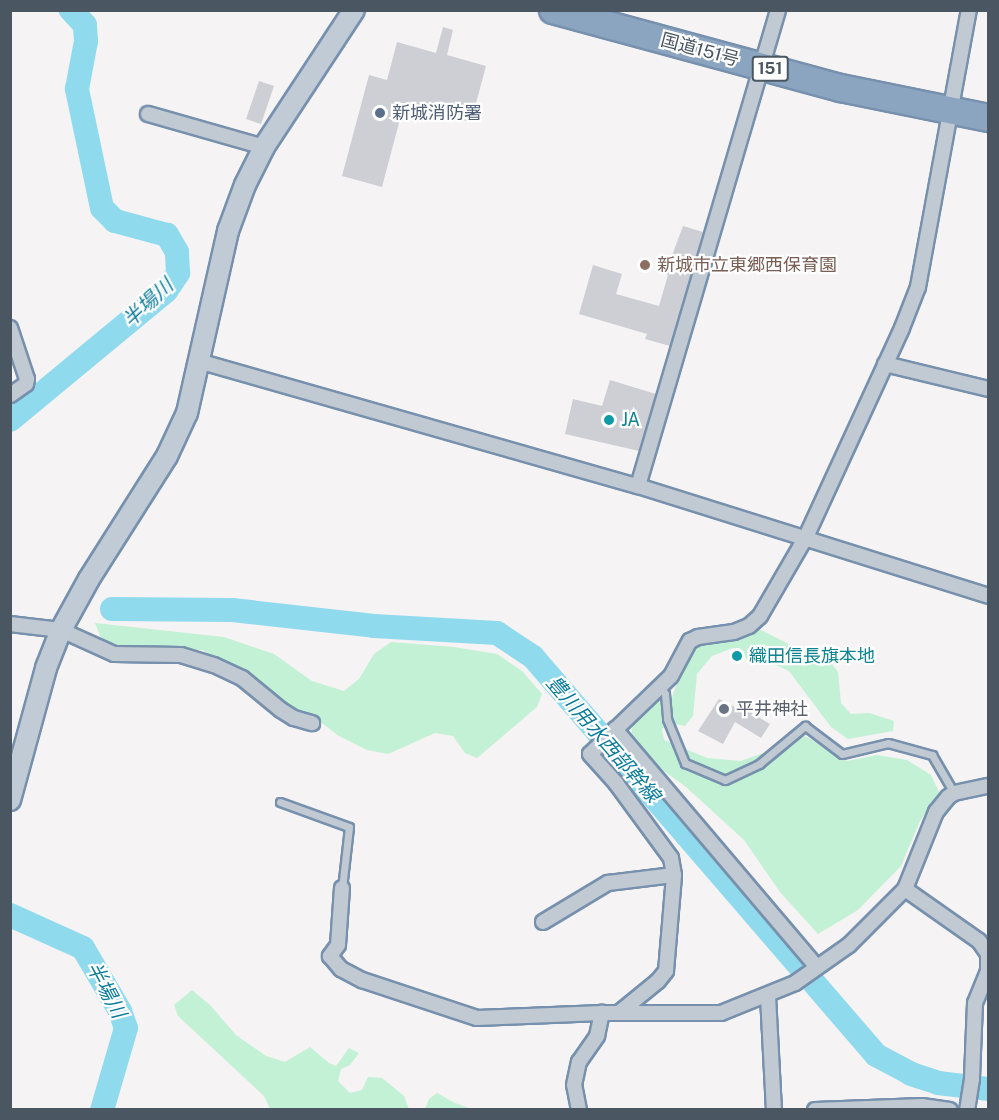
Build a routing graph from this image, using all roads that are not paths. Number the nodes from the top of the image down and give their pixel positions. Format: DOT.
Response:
graph roads {
  1 [pos="354,10"];
  2 [pos="553,10"];
  3 [pos="778,10"];
  4 [pos="969,10"];
  5 [pos="762,67"];
  6 [pos="948,111"];
  7 [pos="148,114"];
  8 [pos="988,118"];
  9 [pos="264,147"];
  10 [pos="10,328"];
  11 [pos="198,361"];
  12 [pos="885,364"];
  13 [pos="988,389"];
  14 [pos="10,395"];
  15 [pos="638,486"];
  16 [pos="806,537"];
  17 [pos="988,596"];
  18 [pos="10,624"];
  19 [pos="61,630"];
  20 [pos="661,687"];
  21 [pos="312,723"];
  22 [pos="612,731"];
  23 [pos="988,786"];
  24 [pos="954,793"];
  25 [pos="10,800"];
  26 [pos="280,802"];
  27 [pos="674,875"];
  28 [pos="342,888"];
  29 [pos="905,889"];
  30 [pos="543,922"];
  31 [pos="814,969"];
  32 [pos="768,996"];
  33 [pos="620,1012"];
  34 [pos="602,1013"];
  35 [pos="988,1016"];
  36 [pos="975,1025"];
  37 [pos="968,1105"];
  38 [pos="579,1110"];
  39 [pos="774,1110"];
  40 [pos="815,1110"];
  41 [pos="950,1110"];
  1 -- 9 [label="street"];
  2 -- 5 [label="highway, 国道151号 / 151"];
  3 -- 5 [label="street"];
  4 -- 6 [label="street"];
  5 -- 6 [label="highway, 国道151号 / 151"];
  5 -- 15 [label="street"];
  6 -- 8 [label="highway, 国道151号 / 151"];
  6 -- 12 [label="street"];
  7 -- 9 [label="street"];
  9 -- 11 [label="street"];
  10 -- 14 [label="street"];
  11 -- 15 [label="street"];
  11 -- 19 [label="street"];
  12 -- 13 [label="street"];
  12 -- 16 [label="street"];
  15 -- 16 [label="street"];
  16 -- 17 [label="street"];
  16 -- 20 [label="street"];
  18 -- 19 [label="street"];
  19 -- 21 [label="street"];
  19 -- 25 [label="street"];
  20 -- 22 [label="street"];
  20 -- 24 [label="lane"];
  22 -- 27 [label="street"];
  22 -- 31 [label="street"];
  23 -- 24 [label="street"];
  24 -- 29 [label="street"];
  26 -- 28 [label="lane"];
  27 -- 30 [label="street"];
  27 -- 33 [label="street"];
  28 -- 34 [label="street"];
  29 -- 31 [label="street"];
  29 -- 36 [label="street"];
  31 -- 32 [label="street"];
  32 -- 33 [label="street"];
  32 -- 39 [label="street"];
  33 -- 34 [label="street"];
  34 -- 38 [label="street"];
  35 -- 36 [label="street"];
  36 -- 37 [label="street"];
  40 -- 41 [label="street"];
}
